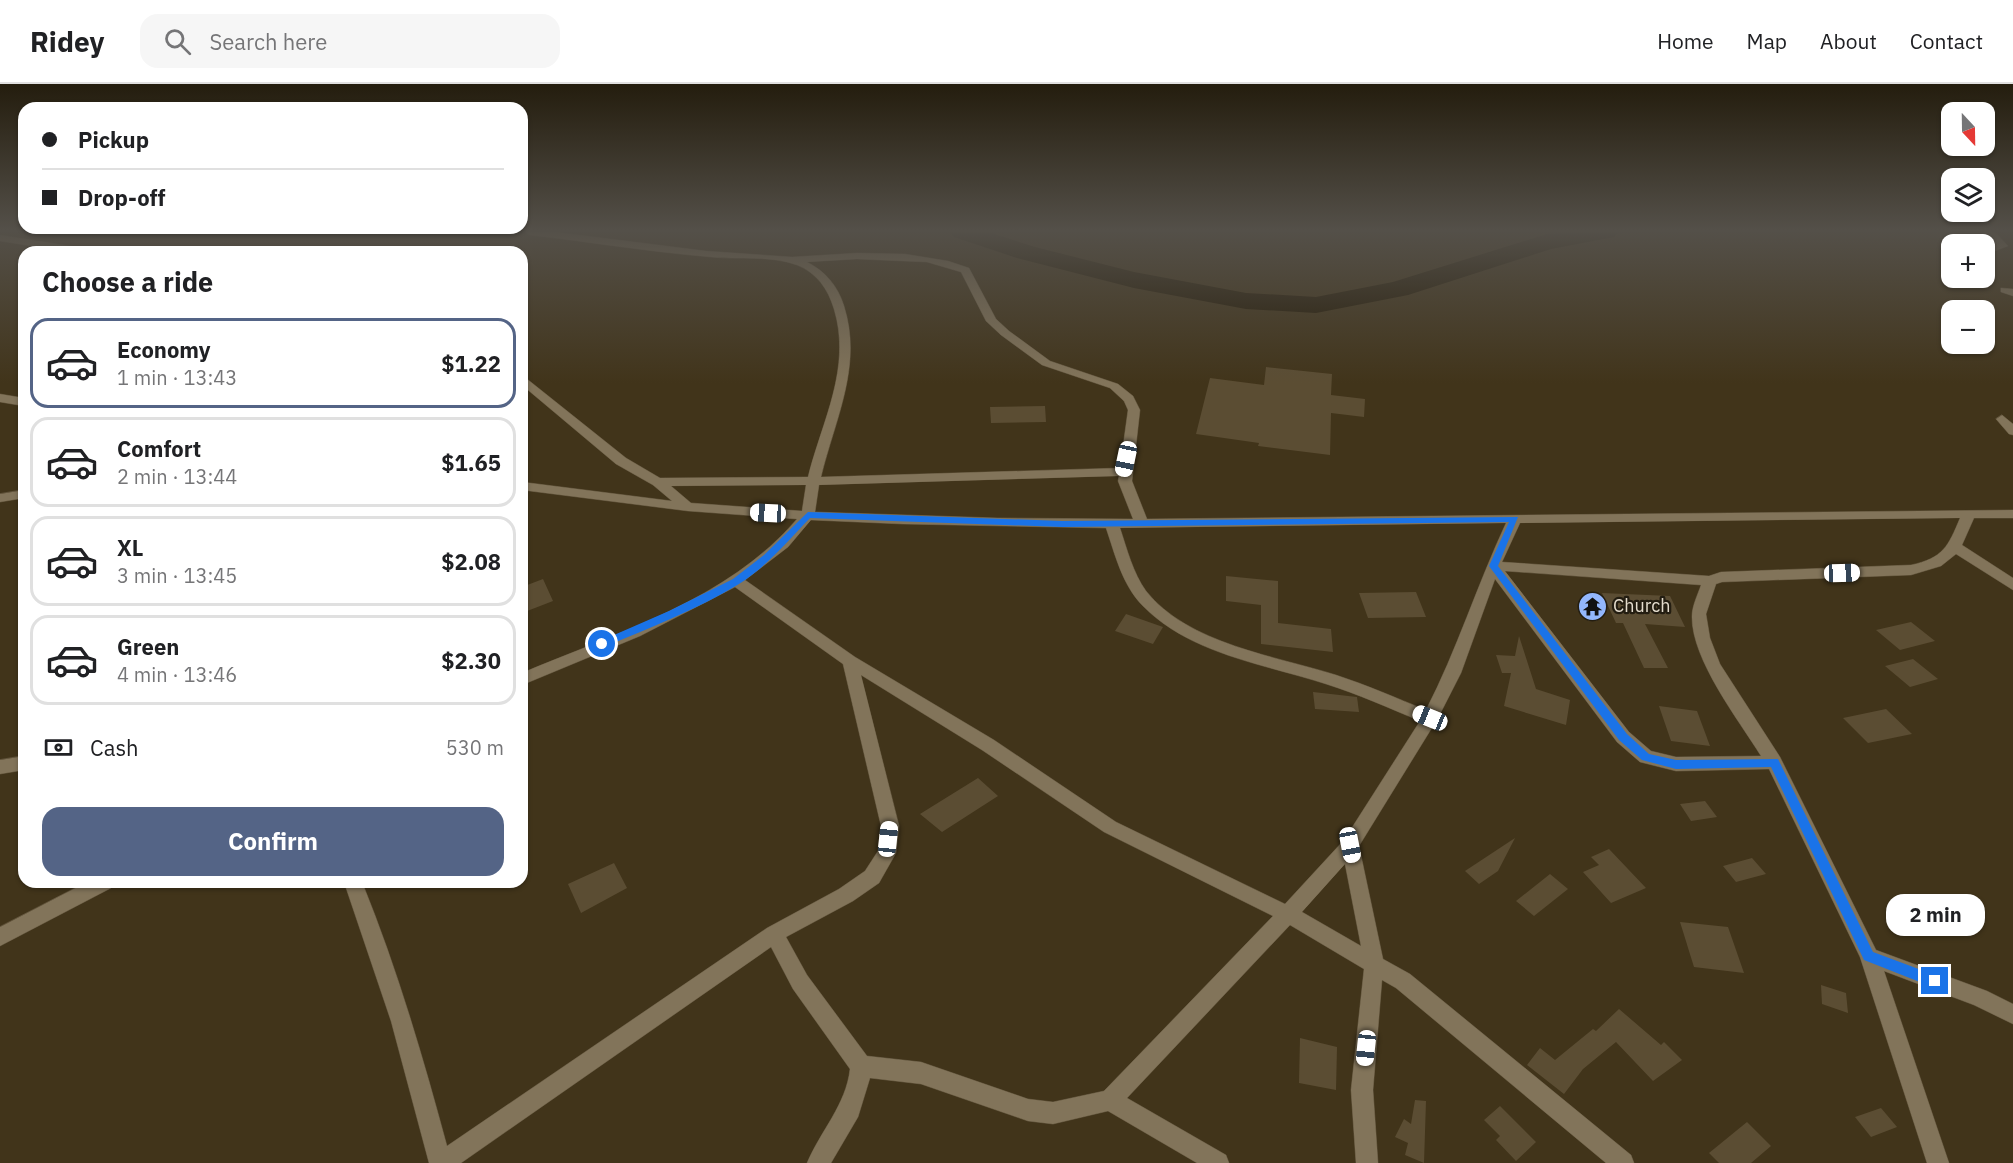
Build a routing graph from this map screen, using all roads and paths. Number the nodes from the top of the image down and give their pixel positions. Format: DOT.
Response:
graph roads {
  1 [pos="825,282"];
  2 [pos="971,282"];
  3 [pos="528,384"];
  4 [pos="0,398"];
  5 [pos="18,401"];
  6 [pos="2013,417"];
  7 [pos="2013,430"];
  8 [pos="1124,472"];
  9 [pos="658,482"];
  10 [pos="813,482"];
  11 [pos="528,487"];
  12 [pos="18,495"];
  13 [pos="0,498"];
  14 [pos="688,507"];
  15 [pos="1969,514"];
  16 [pos="2013,514"];
  17 [pos="808,515"];
  18 [pos="1515,519"];
  19 [pos="1112,524"];
  20 [pos="1142,524"];
  21 [pos="1954,546"];
  22 [pos="1493,566"];
  23 [pos="736,581"];
  24 [pos="1710,581"];
  25 [pos="2013,585"];
  26 [pos="850,662"];
  27 [pos="528,676"];
  28 [pos="1430,718"];
  29 [pos="1774,762"];
  30 [pos="18,764"];
  31 [pos="0,767"];
  32 [pos="1350,845"];
  33 [pos="93,888"];
  34 [pos="355,888"];
  35 [pos="1288,914"];
  36 [pos="774,934"];
  37 [pos="0,938"];
  38 [pos="1869,956"];
  39 [pos="1374,963"];
  40 [pos="2013,1014"];
  41 [pos="861,1066"];
  42 [pos="1110,1100"];
  43 [pos="441,1163"];
  44 [pos="818,1163"];
  45 [pos="1218,1163"];
  46 [pos="1367,1163"];
  47 [pos="1623,1163"];
  48 [pos="1938,1163"];
  1 -- 10 [label="street"];
  2 -- 8 [label="street"];
  3 -- 9 [label="street"];
  4 -- 5 [label="street"];
  6 -- 7 [label="street"];
  8 -- 10 [label="street"];
  8 -- 20 [label="street"];
  9 -- 10 [label="street"];
  9 -- 14 [label="street"];
  10 -- 17 [label="street"];
  11 -- 14 [label="street"];
  12 -- 13 [label="street"];
  14 -- 17 [label="street"];
  15 -- 16 [label="street"];
  15 -- 18 [label="street"];
  15 -- 21 [label="street"];
  17 -- 19 [label="street"];
  17 -- 23 [label="street"];
  18 -- 20 [label="street"];
  18 -- 22 [label="street"];
  19 -- 20 [label="street"];
  19 -- 28 [label="street"];
  21 -- 24 [label="street"];
  21 -- 25 [label="street"];
  22 -- 24 [label="street"];
  22 -- 28 [label="street"];
  22 -- 29 [label="street"];
  23 -- 26 [label="street"];
  23 -- 27 [label="street"];
  24 -- 29 [label="street"];
  26 -- 35 [label="street"];
  26 -- 36 [label="street"];
  28 -- 32 [label="street"];
  29 -- 38 [label="street"];
  30 -- 31 [label="street"];
  32 -- 35 [label="street"];
  32 -- 39 [label="street"];
  33 -- 37 [label="street"];
  34 -- 43 [label="street"];
  35 -- 39 [label="street"];
  35 -- 42 [label="street"];
  36 -- 41 [label="street"];
  36 -- 43 [label="street"];
  38 -- 40 [label="street"];
  38 -- 48 [label="street"];
  39 -- 46 [label="street"];
  39 -- 47 [label="street"];
  41 -- 42 [label="street"];
  41 -- 44 [label="street"];
  42 -- 45 [label="street"];
}
